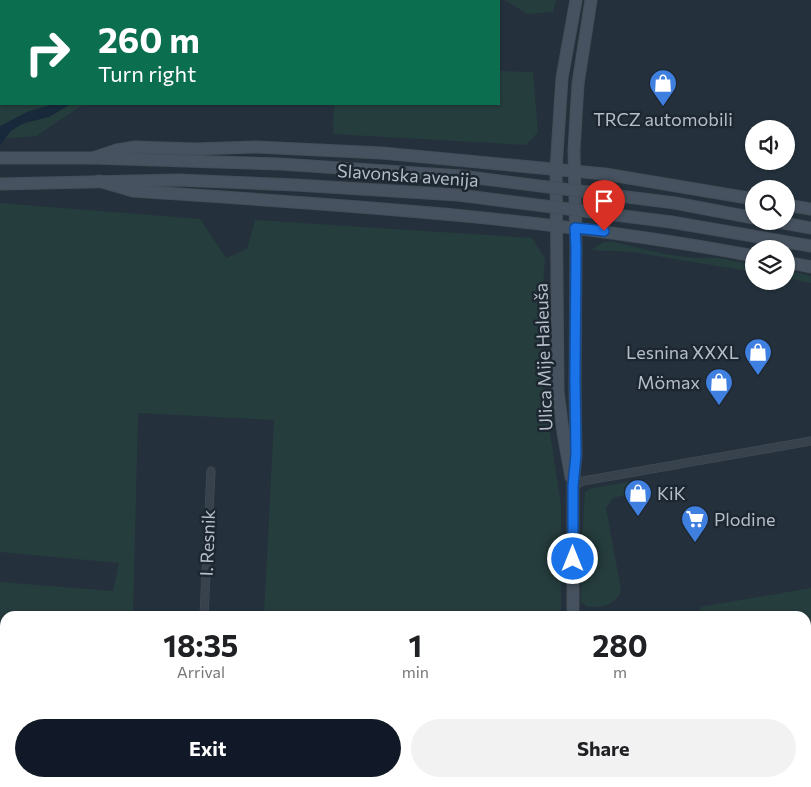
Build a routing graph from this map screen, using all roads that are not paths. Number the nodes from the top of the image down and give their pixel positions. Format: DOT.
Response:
graph roads {
  1 [pos="576,0"];
  2 [pos="592,0"];
  3 [pos="6,158"];
  4 [pos="93,158"];
  5 [pos="556,169"];
  6 [pos="574,171"];
  7 [pos="99,181"];
  8 [pos="0,184"];
  9 [pos="745,198"];
  10 [pos="795,206"];
  11 [pos="811,209"];
  12 [pos="745,216"];
  13 [pos="795,225"];
  14 [pos="558,226"];
  15 [pos="575,228"];
  16 [pos="811,228"];
  17 [pos="811,246"];
  18 [pos="745,254"];
  19 [pos="795,264"];
  20 [pos="811,267"];
  21 [pos="811,441"];
  22 [pos="211,471"];
  23 [pos="573,486"];
  24 [pos="204,611"];
  25 [pos="573,611"];
  1 -- 5 [label="main road, Ulica Mije Haleuša"];
  2 -- 6 [label="main road, Ulica Mije Haleuša"];
  3 -- 4 [label="main road, Slavonska avenija"];
  4 -- 5 [label="main road"];
  4 -- 12 [label="main road, Slavonska avenija, bridge"];
  5 -- 6 [label="main road"];
  5 -- 14 [label="main road, Ulica Mije Haleuša"];
  6 -- 9 [label="main road"];
  6 -- 15 [label="main road, Ulica Mije Haleuša"];
  7 -- 8 [label="main road, Slavonska avenija"];
  7 -- 14 [label="main road"];
  7 -- 17 [label="main road, Slavonska avenija, bridge"];
  10 -- 11 [label="main road"];
  13 -- 16 [label="main road"];
  14 -- 15 [label="main road"];
  14 -- 23 [label="main road, Ulica Mije Haleuša"];
  15 -- 18 [label="main road"];
  15 -- 23 [label="main road, Ulica Mije Haleuša"];
  19 -- 20 [label="main road"];
  21 -- 23 [label="street"];
  22 -- 24 [label="street, I. Resnik"];
  23 -- 25 [label="main road, Ulica Mije Haleuša"];
}
